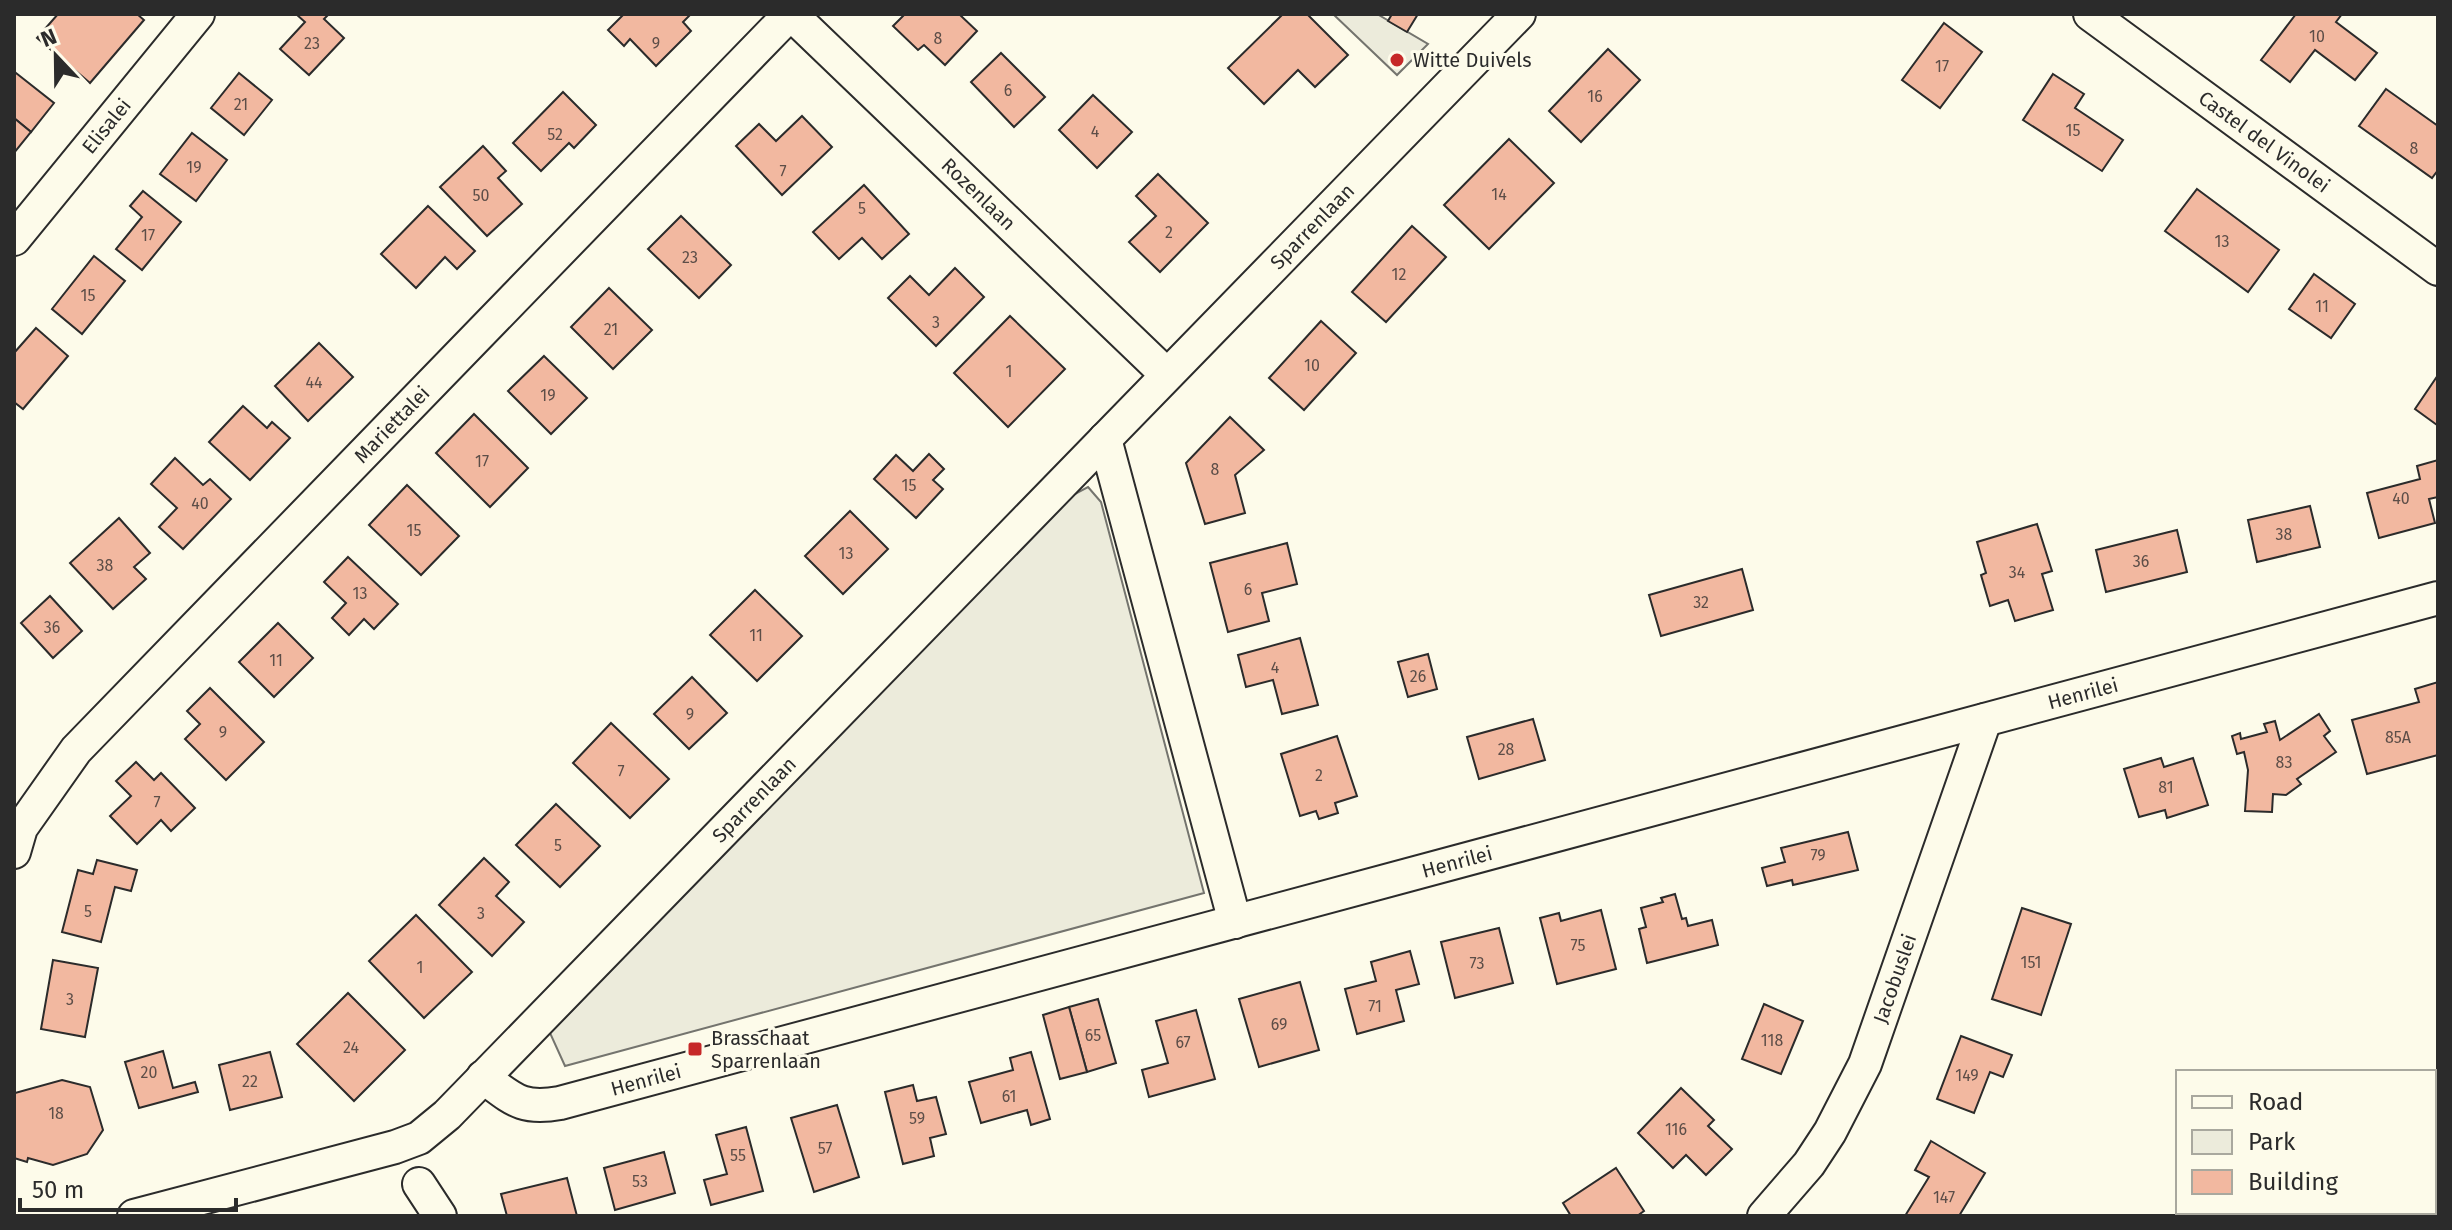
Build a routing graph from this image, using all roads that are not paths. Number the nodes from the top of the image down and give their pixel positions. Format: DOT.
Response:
graph roads {
  1 [pos="198,14"];
  2 [pos="790,14"];
  3 [pos="1519,14"];
  4 [pos="2090,14"];
  5 [pos="14,239"];
  6 [pos="2438,269"];
  7 [pos="1166,374"];
  8 [pos="1105,439"];
  9 [pos="2438,598"];
  10 [pos="1985,720"];
  11 [pos="14,852"];
  12 [pos="1235,922"];
  13 [pos="483,1077"];
  14 [pos="419,1184"];
  15 [pos="134,1216"];
  16 [pos="440,1216"];
  17 [pos="1764,1216"];
  1 -- 5 [label="street, Elisalei"];
  2 -- 7 [label="street, Rozenlaan"];
  2 -- 11 [label="street, Mariettalei"];
  3 -- 7 [label="street, Sparrenlaan"];
  4 -- 6 [label="street, Castel del Vinolei"];
  7 -- 8 [label="street, Sparrenlaan"];
  8 -- 12 [label="street"];
  8 -- 13 [label="street, Sparrenlaan"];
  9 -- 10 [label="street, Henrilei"];
  10 -- 12 [label="street, Henrilei"];
  10 -- 17 [label="street, Jacobuslei"];
  12 -- 13 [label="street, Henrilei"];
  13 -- 15 [label="street, Sparrenlaan"];
  14 -- 16 [label="street"];
}
